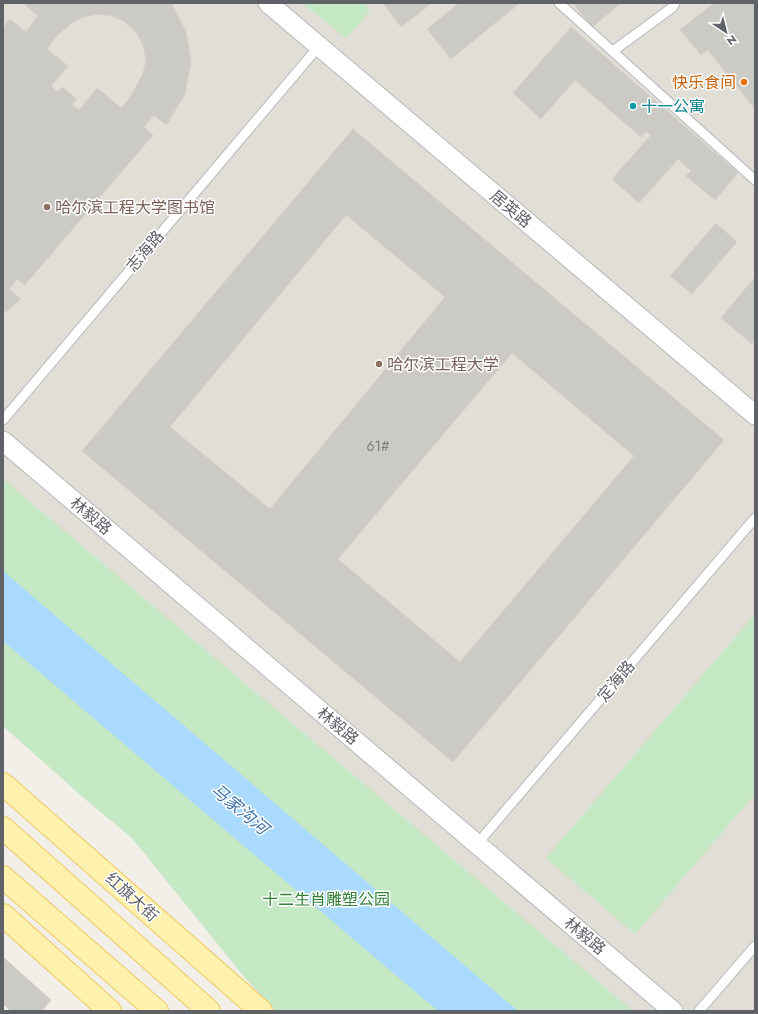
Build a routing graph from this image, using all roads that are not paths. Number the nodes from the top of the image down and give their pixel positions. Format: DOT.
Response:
graph roads {
  1 [pos="268,3"];
  2 [pos="559,3"];
  3 [pos="675,3"];
  4 [pos="319,46"];
  5 [pos="613,51"];
  6 [pos="755,180"];
  7 [pos="755,415"];
  8 [pos="3,420"];
  9 [pos="3,441"];
  10 [pos="755,518"];
  11 [pos="3,784"];
  12 [pos="3,828"];
  13 [pos="477,844"];
  14 [pos="3,877"];
  15 [pos="3,915"];
  16 [pos="755,946"];
  17 [pos="110,1011"];
  18 [pos="157,1011"];
  19 [pos="209,1011"];
  20 [pos="261,1011"];
  21 [pos="673,1011"];
  22 [pos="699,1011"];
  1 -- 4 [label="street, 居英路"];
  2 -- 5 [label="lane"];
  3 -- 5 [label="lane"];
  4 -- 7 [label="street, 居英路"];
  4 -- 8 [label="lane, 志海路"];
  5 -- 6 [label="lane"];
  9 -- 13 [label="street, 林毅路"];
  10 -- 13 [label="lane, 定海路"];
  11 -- 20 [label="main road, 红旗大街"];
  12 -- 19 [label="main road"];
  13 -- 21 [label="street, 林毅路"];
  14 -- 18 [label="main road"];
  15 -- 17 [label="main road"];
  16 -- 22 [label="lane"];
}
